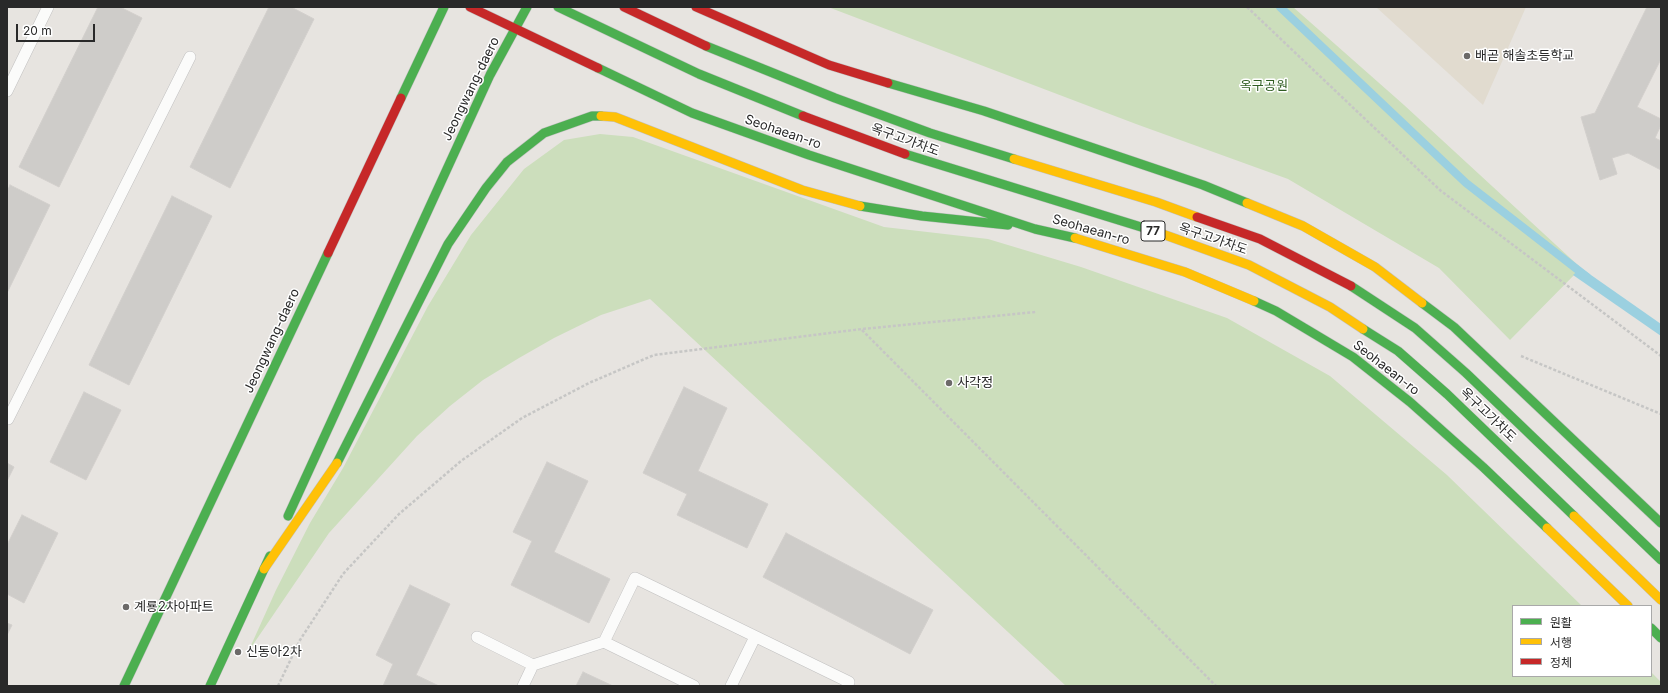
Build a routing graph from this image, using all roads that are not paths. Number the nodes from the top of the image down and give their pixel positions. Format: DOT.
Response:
graph roads {
  1 [pos="48,7"];
  2 [pos="444,7"];
  3 [pos="470,7"];
  4 [pos="527,7"];
  5 [pos="558,7"];
  6 [pos="624,7"];
  7 [pos="696,7"];
  8 [pos="516,29"];
  9 [pos="190,57"];
  10 [pos="7,91"];
  11 [pos="1035,229"];
  12 [pos="7,419"];
  13 [pos="1661,523"];
  14 [pos="1661,560"];
  15 [pos="264,569"];
  16 [pos="1661,600"];
  17 [pos="1627,605"];
  18 [pos="1652,629"];
  19 [pos="477,637"];
  20 [pos="755,637"];
  21 [pos="1661,638"];
  22 [pos="604,642"];
  23 [pos="533,665"];
  24 [pos="124,686"];
  25 [pos="210,686"];
  26 [pos="523,686"];
  27 [pos="694,686"];
  28 [pos="731,686"];
  29 [pos="847,686"];
  1 -- 10 [label="lane"];
  2 -- 24 [label="main road, Jeongwang-daero"];
  3 -- 8 [label="main road, Seohaean-ro"];
  4 -- 8 [label="main road, Jeongwang-daero"];
  5 -- 16 [label="main road, 옥구고가차도 / 77"];
  6 -- 14 [label="main road, 옥구고가차도 / 77"];
  7 -- 13 [label="main road"];
  8 -- 11 [label="main road, Seohaean-ro"];
  8 -- 15 [label="main road, Jeongwang-daero"];
  9 -- 12 [label="lane"];
  11 -- 15 [label="main road"];
  11 -- 17 [label="main road, Seohaean-ro"];
  15 -- 25 [label="main road, Jeongwang-daero"];
  18 -- 21 [label="main road"];
  19 -- 23 [label="lane"];
  20 -- 22 [label="lane"];
  20 -- 28 [label="lane"];
  20 -- 29 [label="lane"];
  22 -- 23 [label="lane"];
  22 -- 27 [label="lane"];
  23 -- 26 [label="lane"];
}
